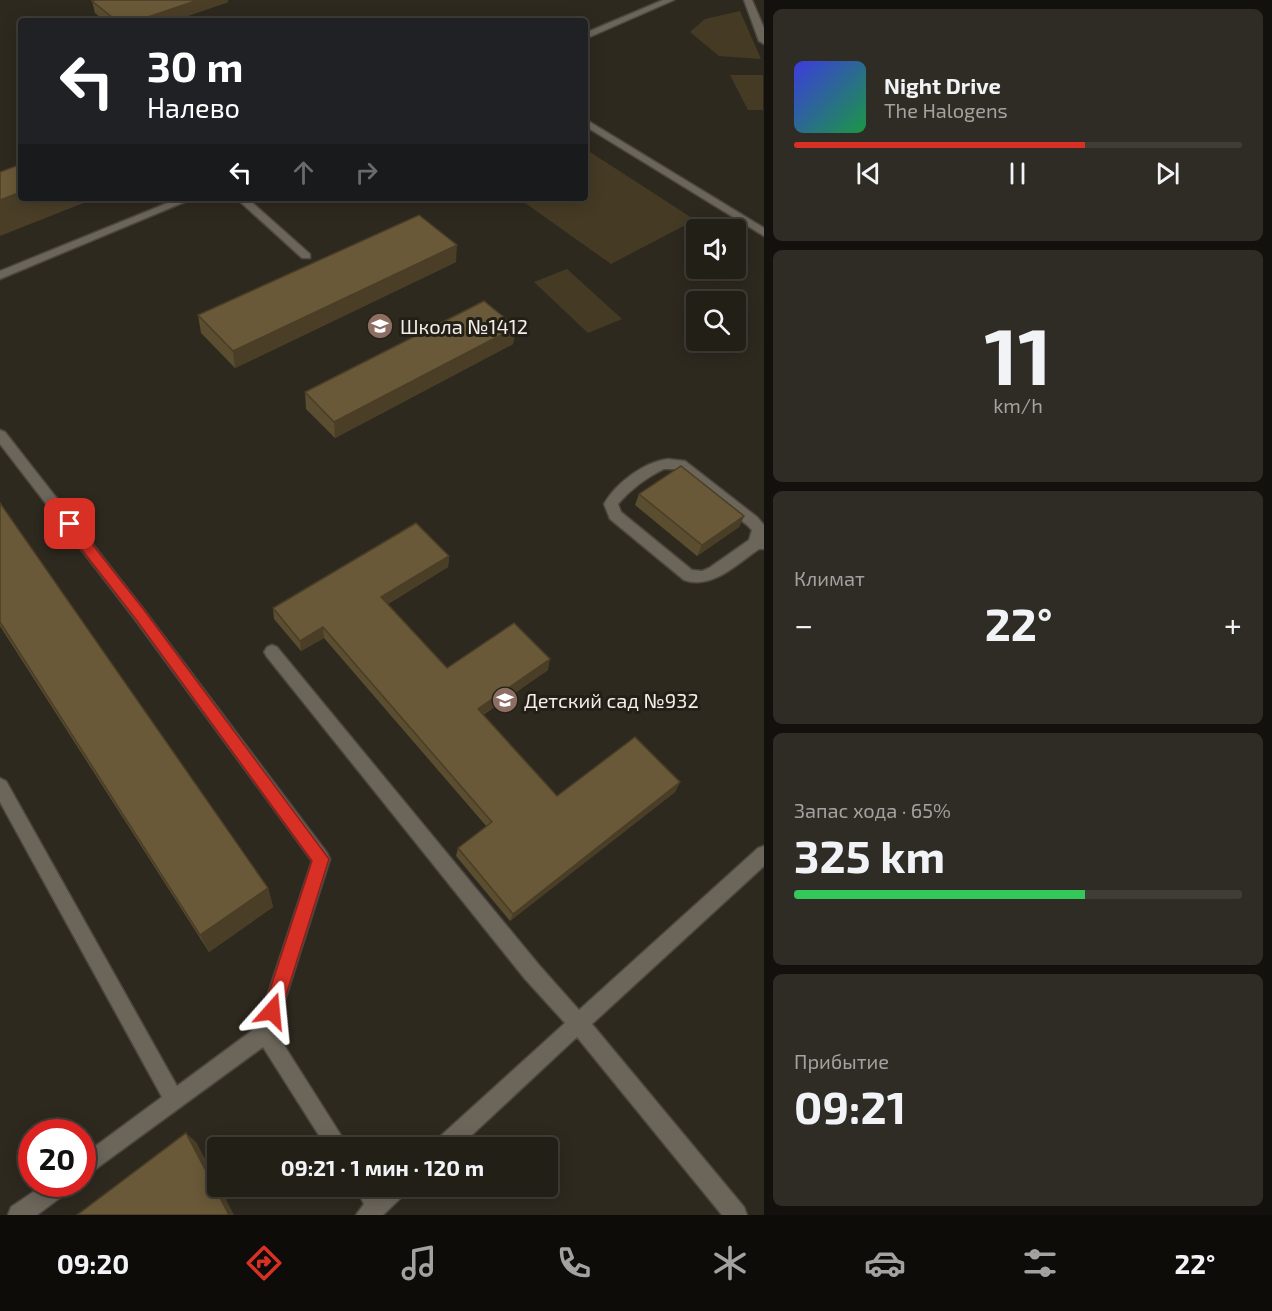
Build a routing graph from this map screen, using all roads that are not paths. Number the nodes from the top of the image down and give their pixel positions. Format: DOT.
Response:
graph roads {
  1 [pos="670,0"];
  2 [pos="748,0"];
  3 [pos="588,35"];
  4 [pos="764,42"];
  5 [pos="588,124"];
  6 [pos="182,201"];
  7 [pos="244,201"];
  8 [pos="764,233"];
  9 [pos="306,256"];
  10 [pos="0,275"];
  11 [pos="0,435"];
  12 [pos="760,543"];
  13 [pos="272,651"];
  14 [pos="0,786"];
  15 [pos="764,854"];
  16 [pos="579,1024"];
  17 [pos="265,1033"];
  18 [pos="176,1101"];
  19 [pos="332,1137"];
  20 [pos="454,1137"];
  21 [pos="96,1159"];
  22 [pos="44,1197"];
  23 [pos="387,1197"];
  24 [pos="372,1211"];
  25 [pos="19,1215"];
  26 [pos="736,1215"];
  1 -- 3 [label="lane"];
  2 -- 4 [label="lane"];
  5 -- 8 [label="lane"];
  6 -- 10 [label="lane"];
  7 -- 9 [label="lane"];
  11 -- 17 [label="lane"];
  12 -- 12 [label="lane"];
  13 -- 16 [label="lane"];
  14 -- 18 [label="lane"];
  15 -- 16 [label="lane"];
  16 -- 20 [label="lane"];
  16 -- 26 [label="lane"];
  17 -- 18 [label="lane"];
  17 -- 19 [label="lane"];
  18 -- 21 [label="lane"];
  22 -- 25 [label="lane"];
  23 -- 24 [label="lane"];
}
